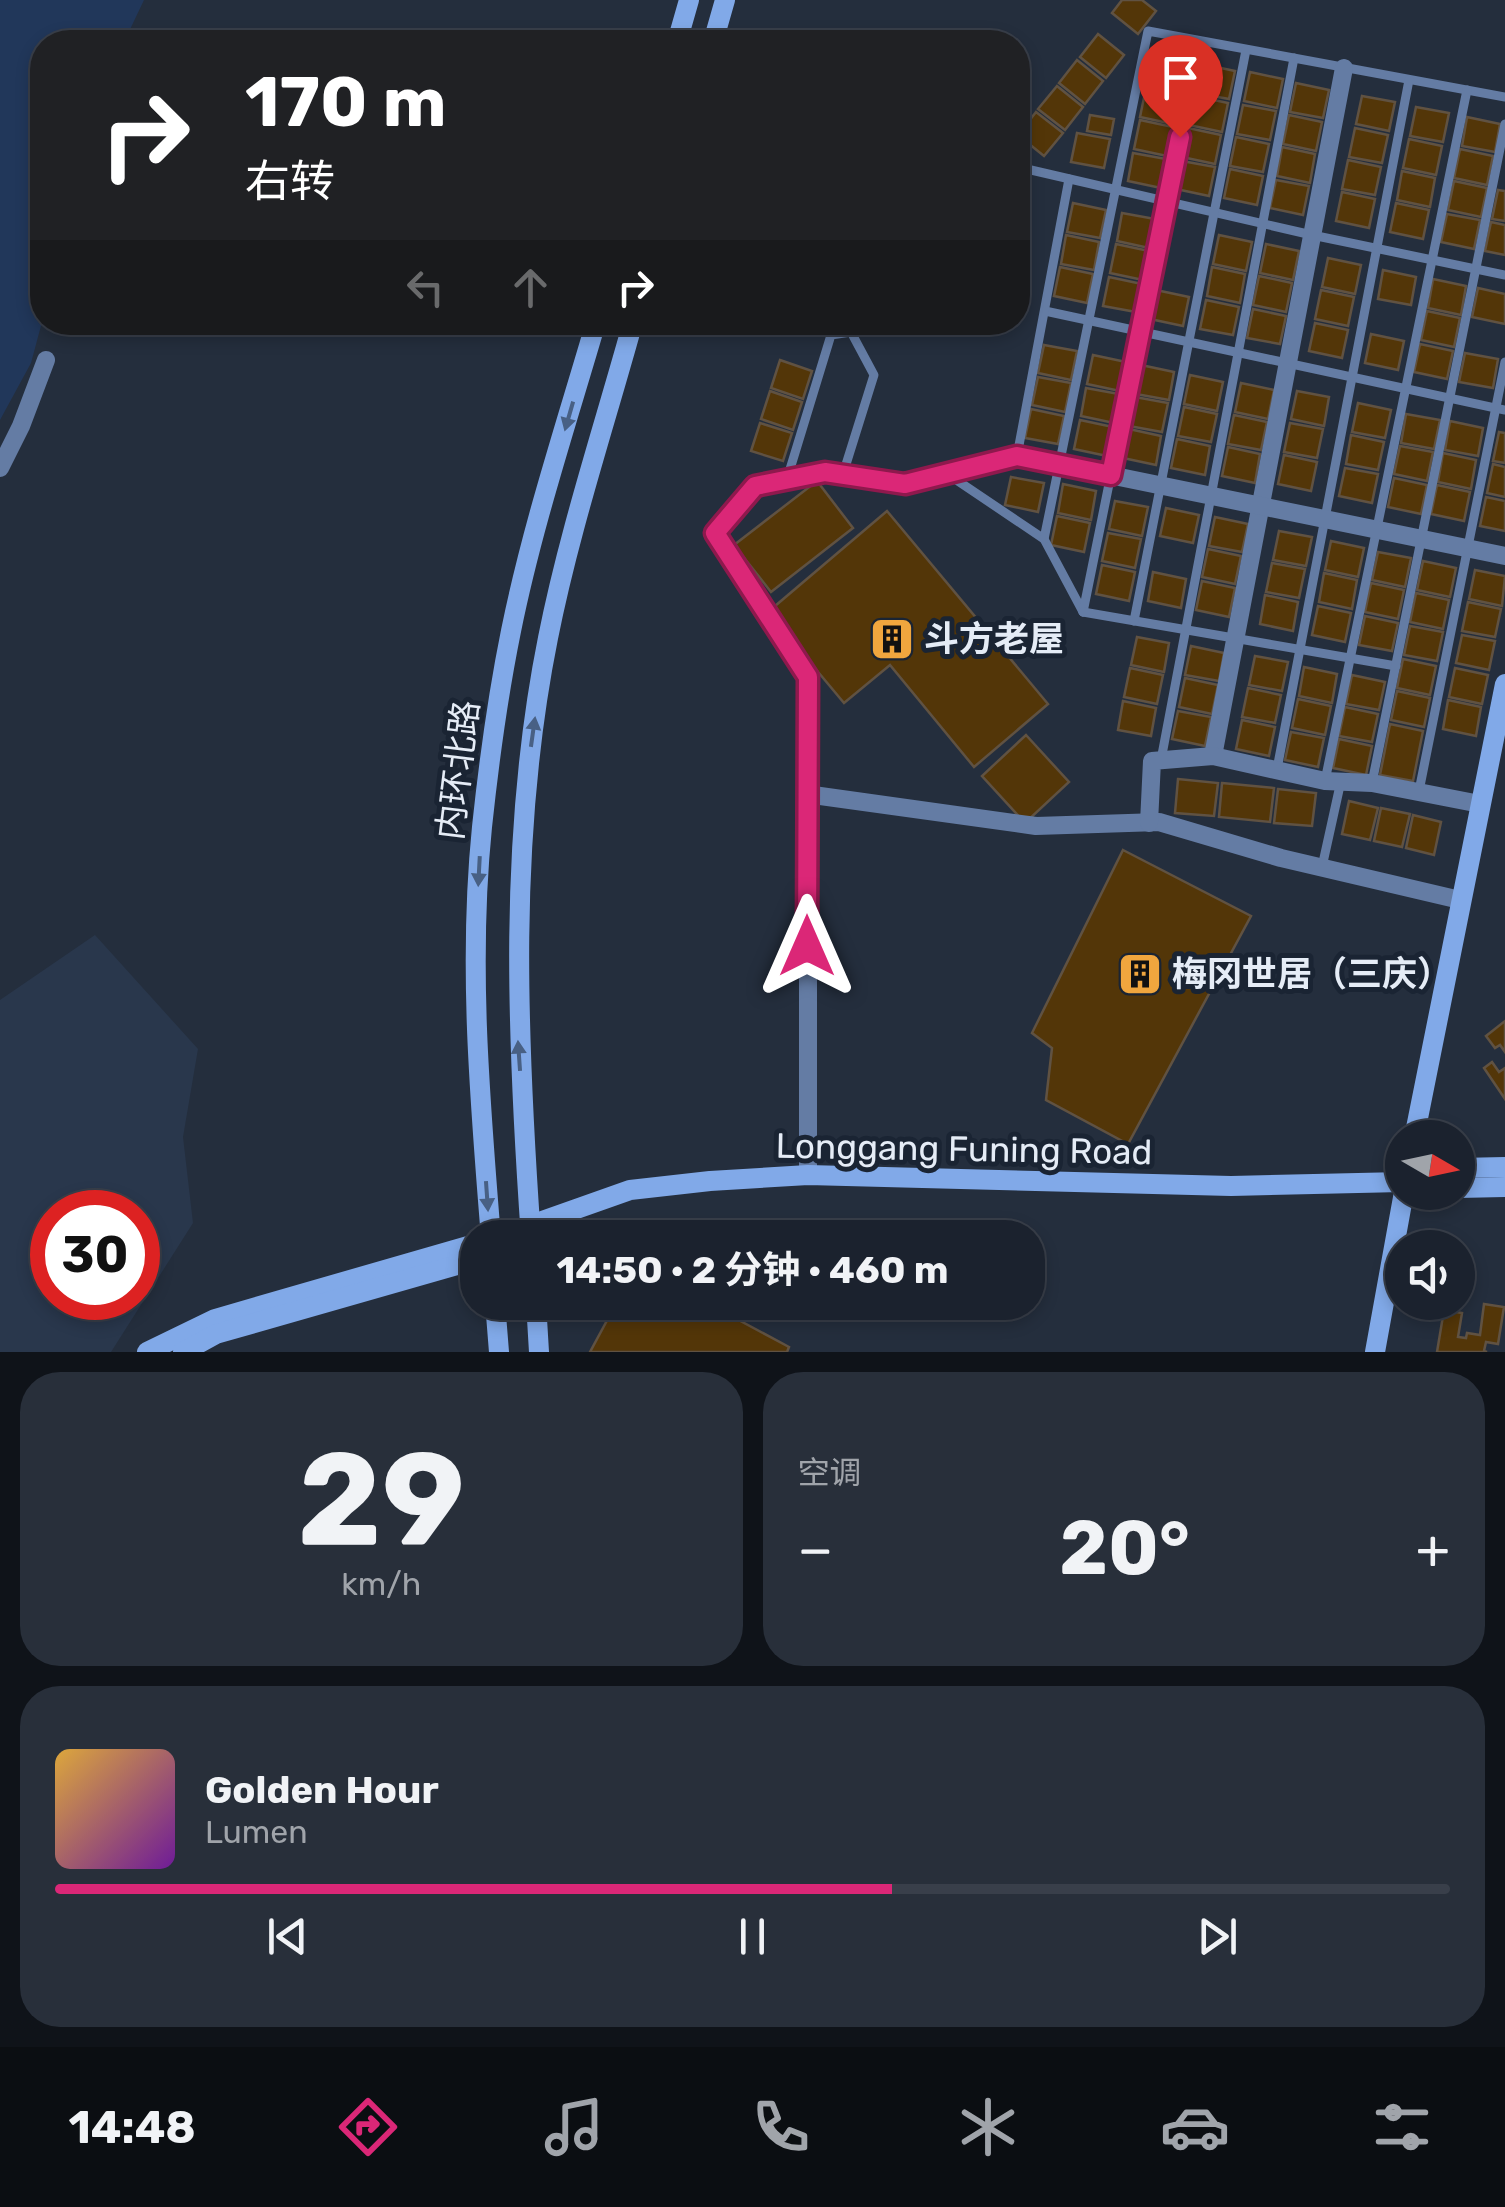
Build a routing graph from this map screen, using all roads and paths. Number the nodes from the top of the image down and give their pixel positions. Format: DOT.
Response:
graph roads {
  1 [pos="689,0"];
  2 [pos="725,0"];
  3 [pos="680,30"];
  4 [pos="716,30"];
  5 [pos="1199,41"];
  6 [pos="1246,50"];
  7 [pos="1294,58"];
  8 [pos="1344,68"];
  9 [pos="1409,80"];
  10 [pos="1467,90"];
  11 [pos="1505,97"];
  12 [pos="1505,124"];
  13 [pos="1030,170"];
  14 [pos="1069,179"];
  15 [pos="1116,190"];
  16 [pos="1166,201"];
  17 [pos="1214,212"];
  18 [pos="1263,224"];
  19 [pos="1312,235"];
  20 [pos="1377,248"];
  21 [pos="1432,260"];
  22 [pos="1476,269"];
  23 [pos="1505,275"];
  24 [pos="1045,311"];
  25 [pos="1089,321"];
  26 [pos="1140,332"];
  27 [pos="592,335"];
  28 [pos="629,335"];
  29 [pos="831,335"];
  30 [pos="854,335"];
  31 [pos="1188,343"];
  32 [pos="1238,354"];
  33 [pos="46,360"];
  34 [pos="1505,362"];
  35 [pos="1288,365"];
  36 [pos="1352,378"];
  37 [pos="1405,389"];
  38 [pos="1450,399"];
  39 [pos="1500,410"];
  40 [pos="1017,456"];
  41 [pos="1060,465"];
  42 [pos="0,468"];
  43 [pos="843,474"];
  44 [pos="948,474"];
  45 [pos="1111,475"];
  46 [pos="787,479"];
  47 [pos="1161,485"];
  48 [pos="1211,496"];
  49 [pos="1261,506"];
  50 [pos="1325,519"];
  51 [pos="1376,529"];
  52 [pos="1422,538"];
  53 [pos="1044,539"];
  54 [pos="1468,548"];
  55 [pos="1505,556"];
  56 [pos="1083,612"];
  57 [pos="1134,621"];
  58 [pos="1186,630"];
  59 [pos="1236,638"];
  60 [pos="1300,650"];
  61 [pos="1350,658"];
  62 [pos="1396,666"];
  63 [pos="1505,684"];
  64 [pos="1213,756"];
  65 [pos="1161,760"];
  66 [pos="1276,770"];
  67 [pos="1332,781"];
  68 [pos="1372,783"];
  69 [pos="1419,792"];
  70 [pos="806,794"];
  71 [pos="1480,804"];
  72 [pos="1149,822"];
  73 [pos="1322,867"];
  74 [pos="1460,900"];
  75 [pos="1417,1120"];
  76 [pos="1505,1167"];
  77 [pos="1475,1168"];
  78 [pos="808,1175"];
  79 [pos="1385,1182"];
  80 [pos="1505,1187"];
  81 [pos="1475,1188"];
  82 [pos="1401,1210"];
  83 [pos="491,1220"];
  84 [pos="529,1220"];
  85 [pos="555,1220"];
  86 [pos="460,1247"];
  87 [pos="460,1264"];
  88 [pos="496,1320"];
  89 [pos="537,1320"];
  90 [pos="148,1352"];
  91 [pos="183,1352"];
  92 [pos="499,1352"];
  93 [pos="539,1352"];
  94 [pos="1375,1352"];
  1 -- 3 [label="street"];
  2 -- 4 [label="street"];
  5 -- 6 [label="lane"];
  5 -- 15 [label="lane"];
  5 -- 16 [label="lane"];
  6 -- 7 [label="lane"];
  6 -- 17 [label="lane"];
  7 -- 8 [label="lane"];
  7 -- 18 [label="lane"];
  8 -- 9 [label="lane"];
  8 -- 19 [label="street"];
  9 -- 10 [label="lane"];
  9 -- 20 [label="lane"];
  10 -- 11 [label="lane"];
  10 -- 21 [label="lane"];
  12 -- 22 [label="lane"];
  13 -- 14 [label="lane"];
  14 -- 15 [label="lane"];
  14 -- 24 [label="lane"];
  15 -- 16 [label="lane"];
  15 -- 25 [label="lane"];
  16 -- 17 [label="lane"];
  16 -- 26 [label="lane"];
  17 -- 18 [label="lane"];
  17 -- 31 [label="lane"];
  18 -- 19 [label="lane"];
  18 -- 32 [label="lane"];
  19 -- 20 [label="lane"];
  19 -- 35 [label="street"];
  20 -- 21 [label="lane"];
  20 -- 36 [label="lane"];
  21 -- 22 [label="lane"];
  21 -- 37 [label="lane"];
  22 -- 23 [label="lane"];
  22 -- 38 [label="lane"];
  24 -- 25 [label="lane"];
  24 -- 40 [label="lane"];
  25 -- 26 [label="lane"];
  25 -- 41 [label="lane"];
  26 -- 31 [label="lane"];
  26 -- 45 [label="lane"];
  27 -- 83 [label="street, 内环北路, one-way"];
  84 -- 28 [label="street, 内环北路, one-way"];
  29 -- 46 [label="lane"];
  30 -- 43 [label="lane"];
  31 -- 32 [label="lane"];
  31 -- 47 [label="lane"];
  32 -- 35 [label="lane"];
  32 -- 48 [label="lane"];
  33 -- 42 [label="street"];
  34 -- 39 [label="lane"];
  35 -- 36 [label="lane"];
  35 -- 49 [label="street"];
  36 -- 37 [label="lane"];
  36 -- 50 [label="lane"];
  37 -- 38 [label="lane"];
  37 -- 51 [label="lane"];
  38 -- 39 [label="lane"];
  38 -- 52 [label="lane"];
  39 -- 54 [label="lane"];
  40 -- 41 [label="street"];
  40 -- 44 [label="street"];
  41 -- 45 [label="street"];
  41 -- 53 [label="lane"];
  43 -- 44 [label="street"];
  43 -- 46 [label="street"];
  44 -- 53 [label="lane"];
  45 -- 47 [label="street"];
  45 -- 56 [label="lane"];
  46 -- 70 [label="street"];
  47 -- 48 [label="street"];
  47 -- 57 [label="lane"];
  48 -- 49 [label="street"];
  48 -- 58 [label="lane"];
  49 -- 50 [label="street"];
  49 -- 59 [label="street"];
  50 -- 51 [label="street"];
  50 -- 60 [label="lane"];
  51 -- 52 [label="street"];
  51 -- 61 [label="lane"];
  52 -- 54 [label="street"];
  52 -- 62 [label="lane"];
  53 -- 56 [label="lane"];
  54 -- 55 [label="street"];
  54 -- 69 [label="lane"];
  56 -- 57 [label="lane"];
  57 -- 58 [label="lane"];
  58 -- 59 [label="lane"];
  58 -- 65 [label="lane"];
  59 -- 60 [label="lane"];
  59 -- 64 [label="street"];
  60 -- 61 [label="lane"];
  60 -- 66 [label="lane"];
  61 -- 62 [label="lane"];
  61 -- 67 [label="lane"];
  62 -- 68 [label="lane"];
  63 -- 71 [label="street"];
  64 -- 65 [label="street"];
  64 -- 66 [label="street"];
  65 -- 72 [label="street"];
  66 -- 67 [label="street"];
  67 -- 68 [label="street"];
  67 -- 73 [label="lane"];
  68 -- 69 [label="street"];
  69 -- 71 [label="street"];
  70 -- 72 [label="street"];
  70 -- 78 [label="street"];
  71 -- 74 [label="street"];
  72 -- 73 [label="street"];
  73 -- 74 [label="street"];
  74 -- 75 [label="street"];
  76 -- 77 [label="street"];
  78 -- 79 [label="street, Longgang Funing Road"];
  78 -- 85 [label="street, Longgang Funing Road"];
  80 -- 81 [label="street"];
  82 -- 94 [label="street"];
  86 -- 90 [label="street"];
  87 -- 91 [label="street"];
  88 -- 92 [label="street"];
  89 -- 93 [label="street"];
}
